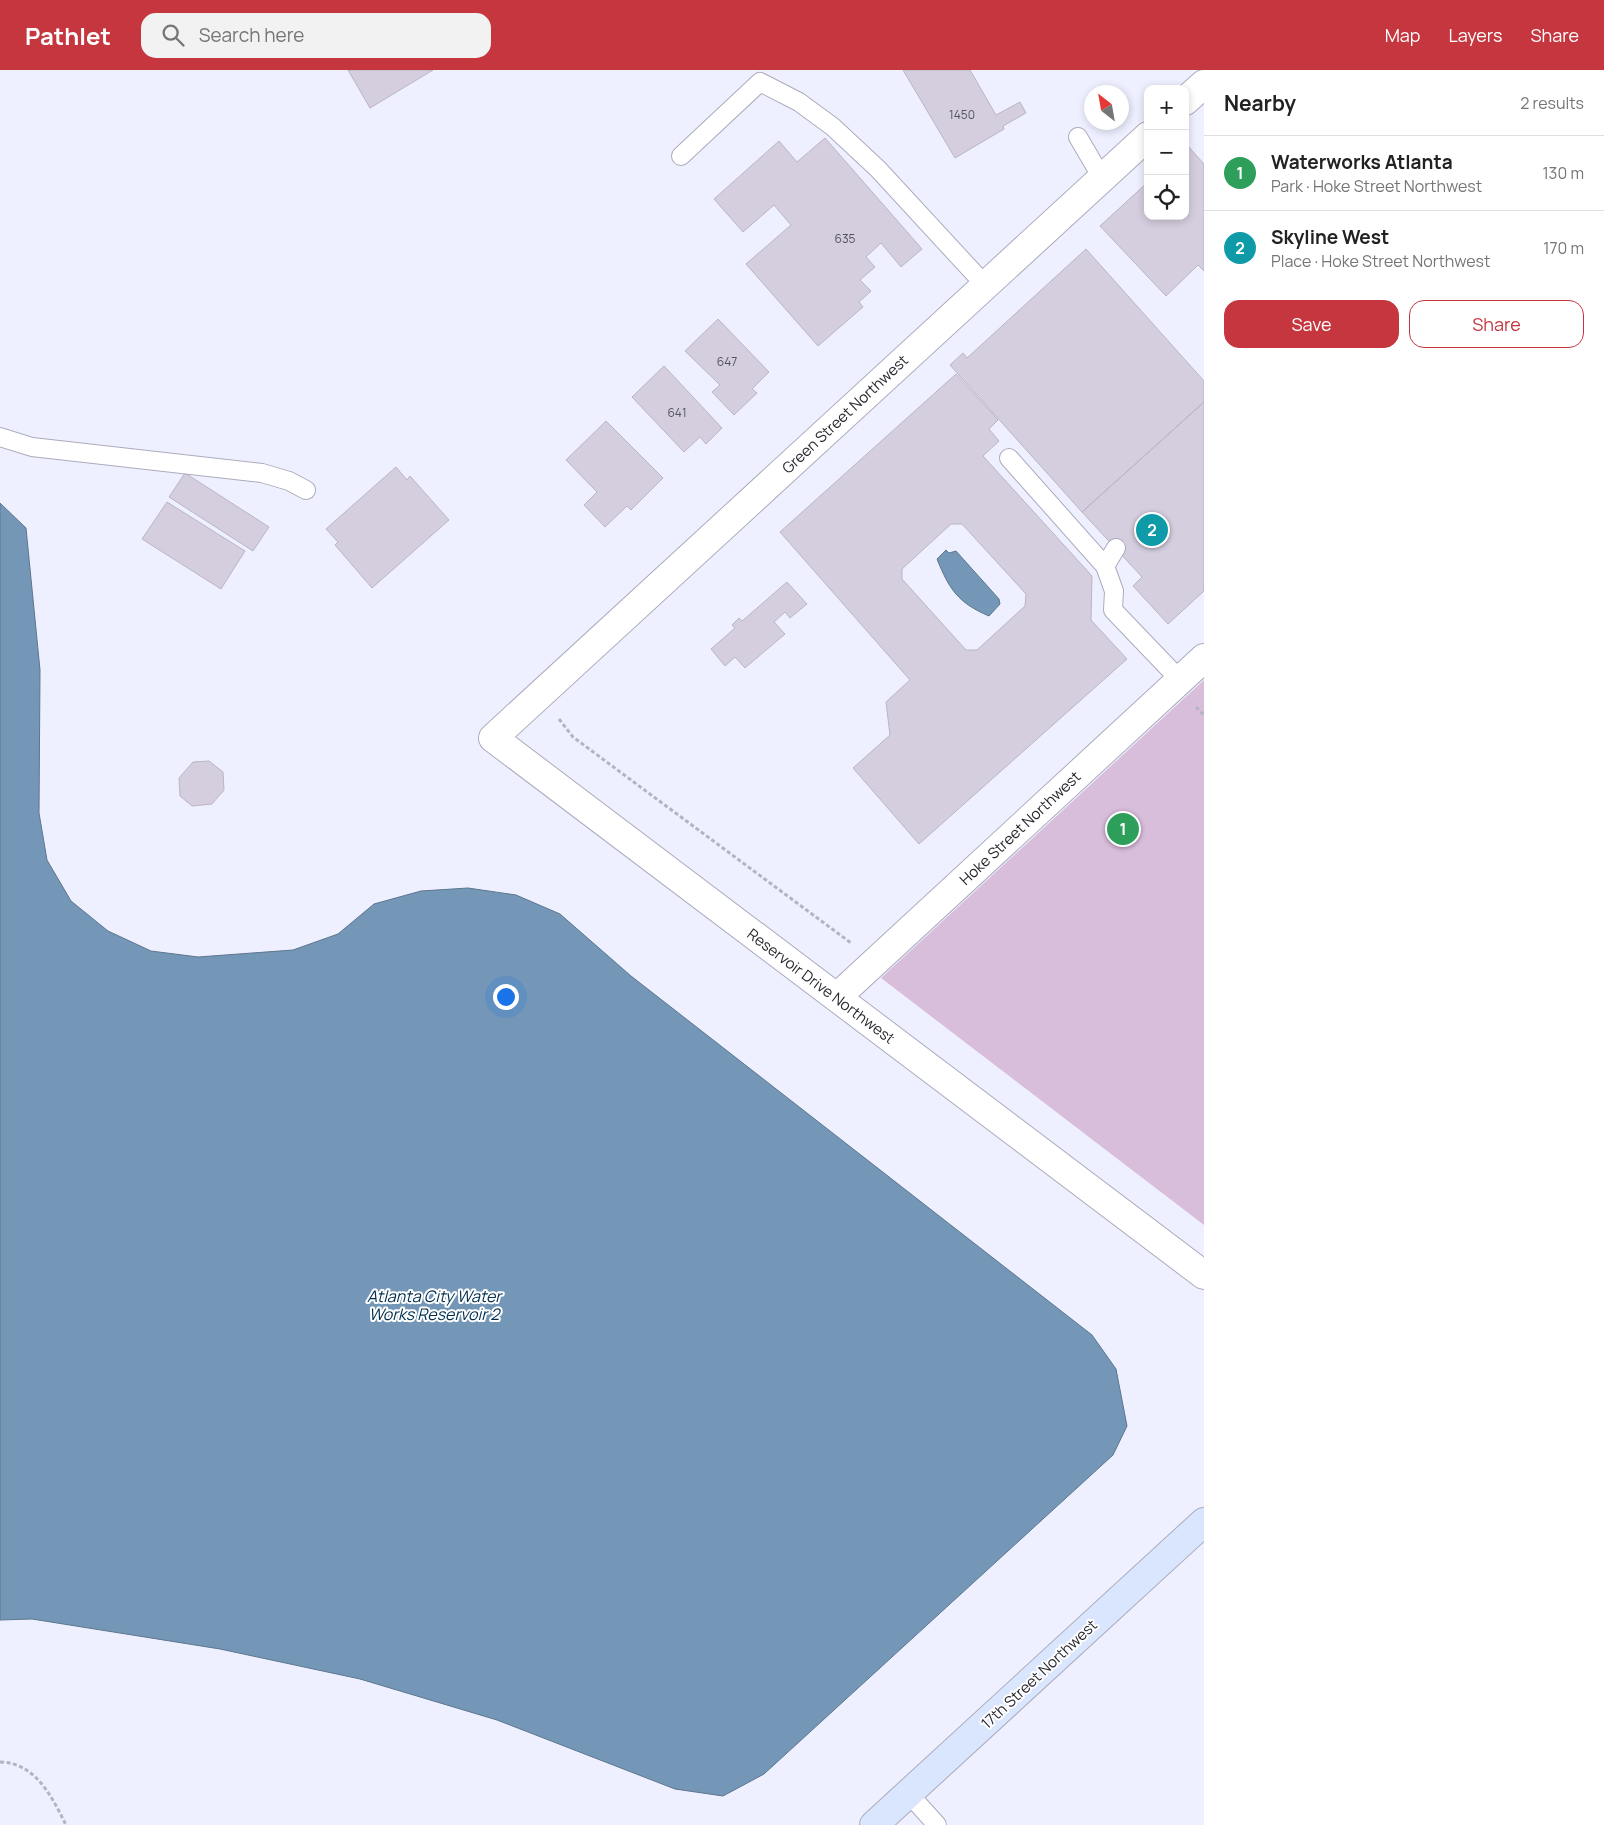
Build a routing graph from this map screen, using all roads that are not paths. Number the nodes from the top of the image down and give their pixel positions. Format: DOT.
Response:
graph roads {
  1 [pos="1204,84"];
  2 [pos="1189,97"];
  3 [pos="1078,137"];
  4 [pos="1144,140"];
  5 [pos="681,156"];
  6 [pos="1102,178"];
  7 [pos="985,285"];
  8 [pos="0,437"];
  9 [pos="1009,458"];
  10 [pos="306,490"];
  11 [pos="1116,548"];
  12 [pos="1105,566"];
  13 [pos="1204,658"];
  14 [pos="1180,680"];
  15 [pos="542,692"];
  16 [pos="837,998"];
  17 [pos="1204,1276"];
  18 [pos="1204,1522"];
  19 [pos="909,1794"];
  20 [pos="874,1825"];
  21 [pos="937,1825"];
  1 -- 2 [label="street"];
  3 -- 6 [label="lane"];
  4 -- 6 [label="street, Green Street Northwest"];
  5 -- 7 [label="lane"];
  6 -- 7 [label="street, Green Street Northwest"];
  7 -- 15 [label="street, Green Street Northwest"];
  8 -- 10 [label="lane"];
  9 -- 12 [label="lane"];
  11 -- 12 [label="lane"];
  12 -- 14 [label="lane"];
  13 -- 14 [label="street, Hoke Street Northwest"];
  14 -- 16 [label="street, Hoke Street Northwest"];
  15 -- 16 [label="street, Reservoir Drive Northwest"];
  16 -- 17 [label="street, Reservoir Drive Northwest"];
  18 -- 19 [label="street, 17th Street Northwest"];
  19 -- 20 [label="street, 17th Street Northwest"];
  19 -- 21 [label="lane"];
}
